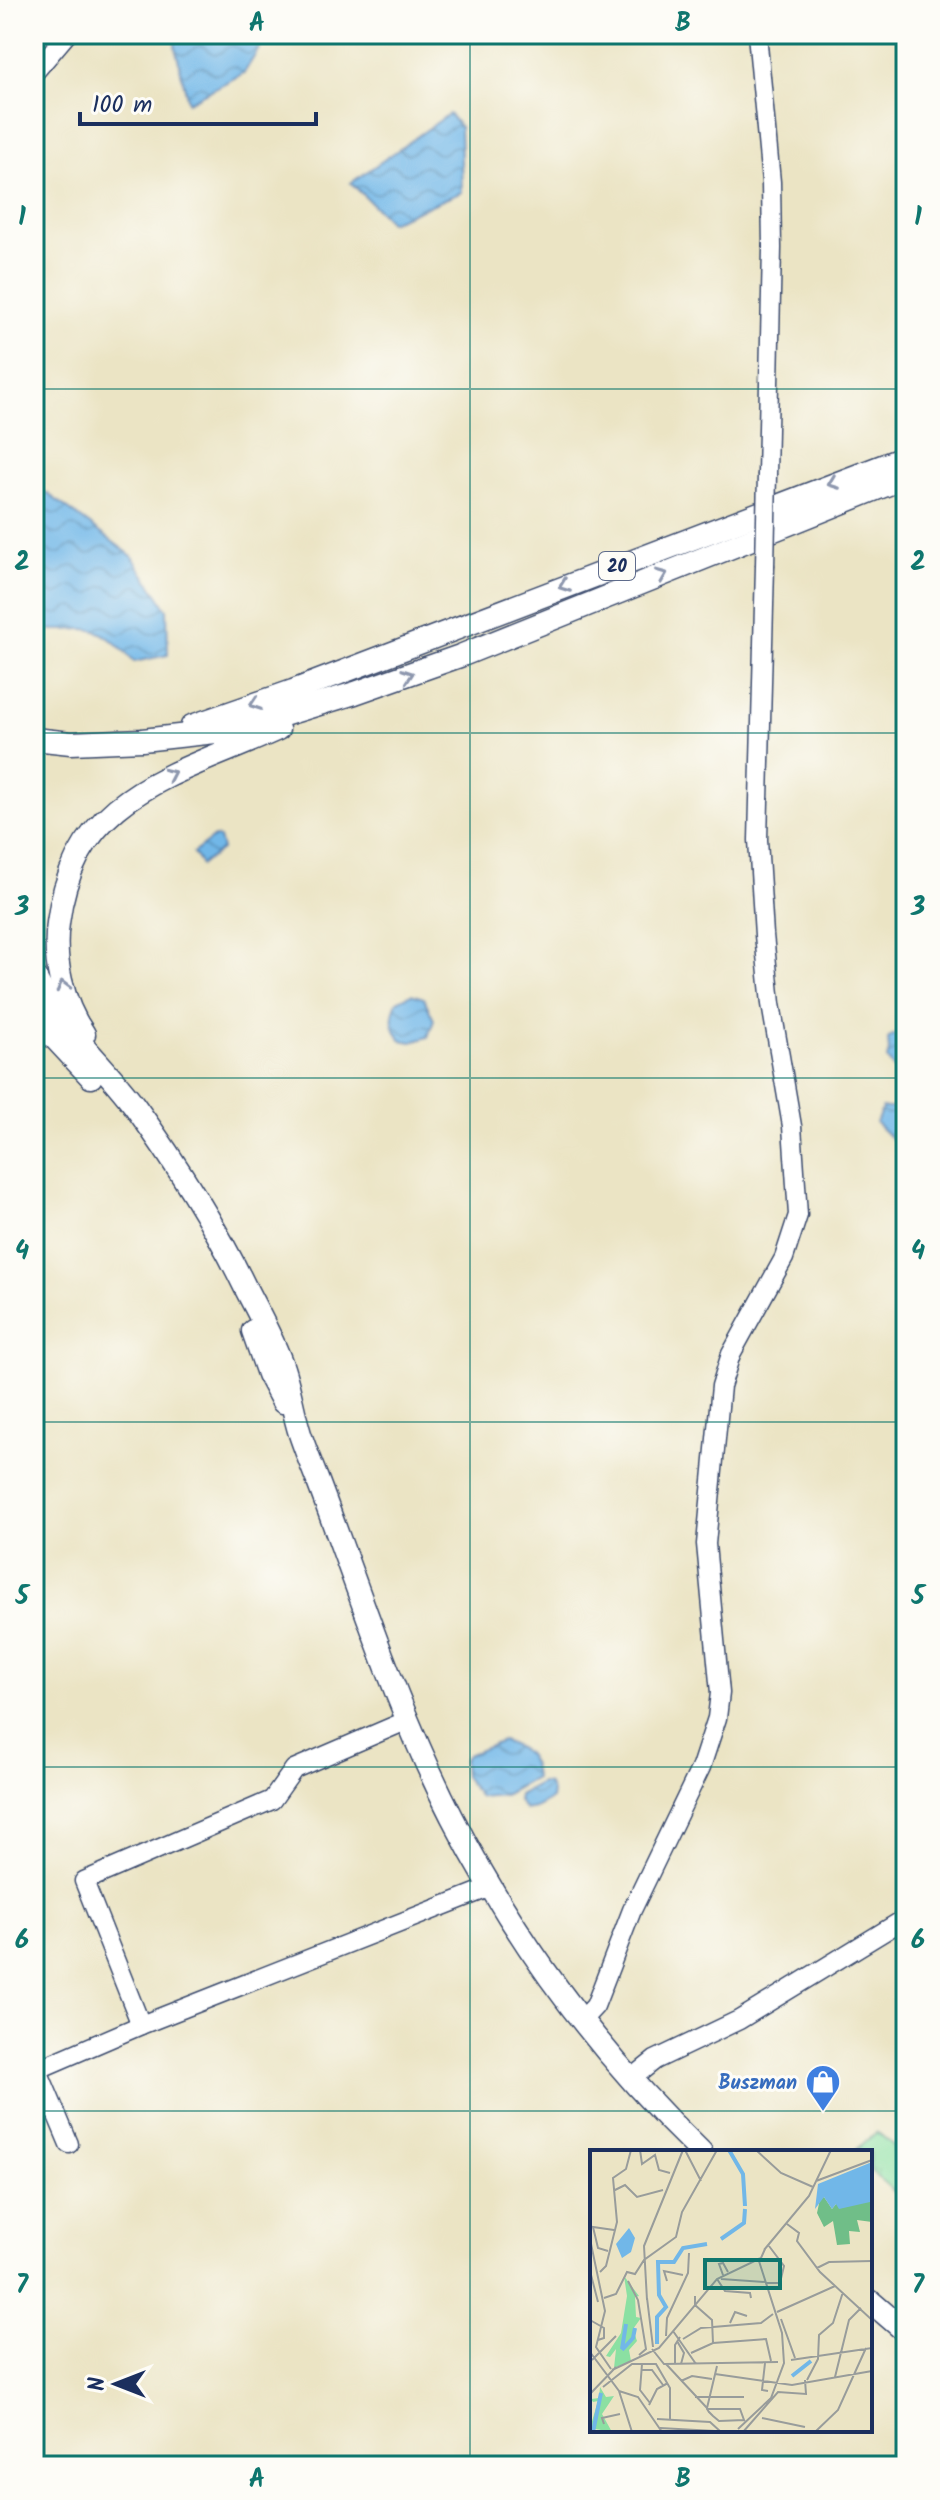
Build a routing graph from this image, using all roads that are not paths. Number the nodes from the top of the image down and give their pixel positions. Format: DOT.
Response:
graph roads {
  1 [pos="67,34"];
  2 [pos="757,34"];
  3 [pos="34,73"];
  4 [pos="906,457"];
  5 [pos="906,477"];
  6 [pos="355,693"];
  7 [pos="153,738"];
  8 [pos="34,739"];
  9 [pos="34,975"];
  10 [pos="34,1016"];
  11 [pos="92,1057"];
  12 [pos="300,1435"];
  13 [pos="408,1720"];
  14 [pos="491,1887"];
  15 [pos="906,1918"];
  16 [pos="581,2021"];
  17 [pos="141,2025"];
  18 [pos="35,2070"];
  19 [pos="630,2080"];
  20 [pos="69,2144"];
  21 [pos="699,2150"];
  22 [pos="872,2303"];
  23 [pos="906,2332"];
  1 -- 3 [label="street"];
  2 -- 16 [label="street, bridge"];
  4 -- 7 [label="main road, 20, one-way"];
  6 -- 5 [label="main road, 20, one-way"];
  6 -- 7 [label="main road, 20"];
  11 -- 6 [label="main road, one-way"];
  7 -- 8 [label="main road, 20"];
  9 -- 11 [label="main road"];
  10 -- 12 [label="main road"];
  11 -- 12 [label="main road"];
  12 -- 13 [label="main road"];
  13 -- 14 [label="main road"];
  13 -- 17 [label="street"];
  14 -- 16 [label="main road"];
  14 -- 17 [label="street"];
  15 -- 19 [label="street"];
  16 -- 19 [label="main road"];
  17 -- 18 [label="street"];
  18 -- 20 [label="street"];
  19 -- 21 [label="main road"];
  22 -- 23 [label="main road"];
}
